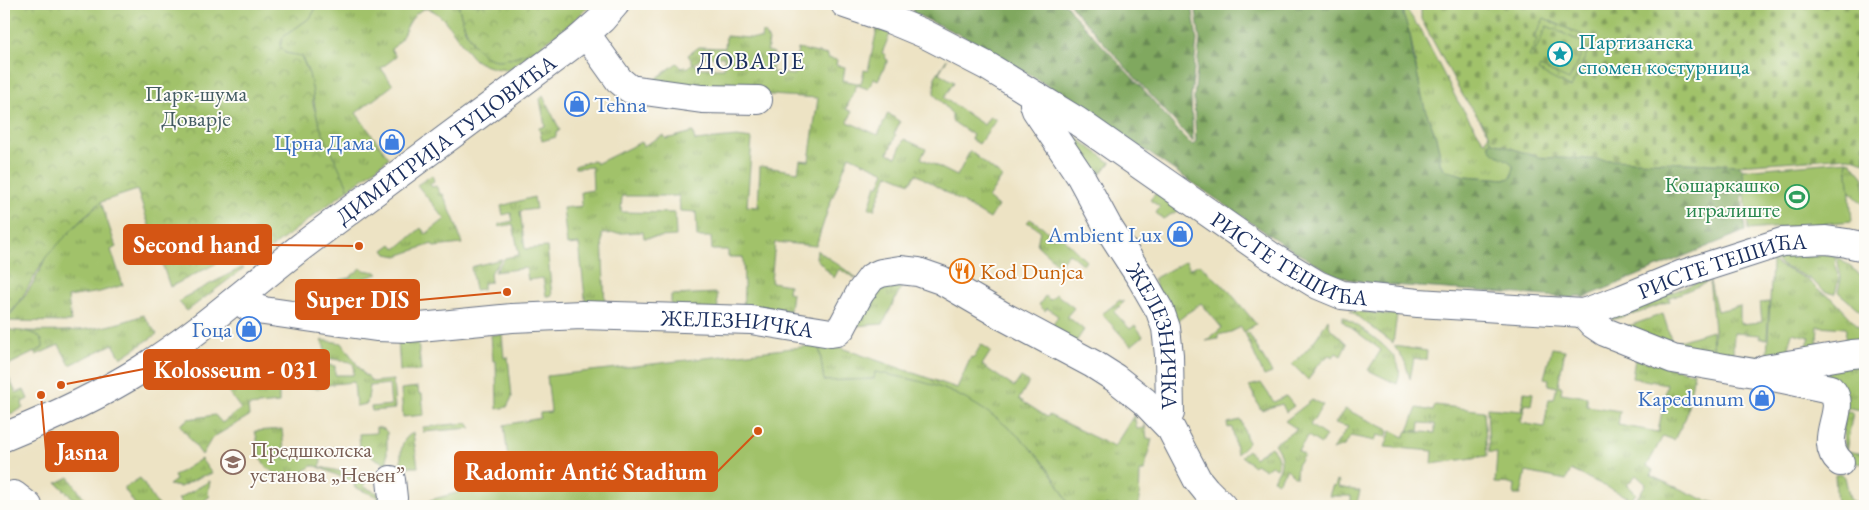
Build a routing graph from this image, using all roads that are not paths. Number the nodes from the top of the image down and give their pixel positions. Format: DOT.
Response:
graph roads {
  1 [pos="616,4"];
  2 [pos="845,4"];
  3 [pos="586,34"];
  4 [pos="1036,96"];
  5 [pos="758,100"];
  6 [pos="1865,247"];
  7 [pos="238,298"];
  8 [pos="1583,313"];
  9 [pos="1865,353"];
  10 [pos="1754,373"];
  11 [pos="1165,422"];
  12 [pos="4,437"];
  13 [pos="1840,462"];
  14 [pos="1222,506"];
  1 -- 3 [label="street, ДИМИТРИЈА ТУЦОВИЋА"];
  2 -- 4 [label="street, РИСТЕ ТЕШИЋА"];
  3 -- 5 [label="street"];
  3 -- 7 [label="street, ДИМИТРИЈА ТУЦОВИЋА"];
  4 -- 8 [label="street, РИСТЕ ТЕШИЋА"];
  4 -- 11 [label="street, ЖЕЛЕЗНИЧКА"];
  6 -- 8 [label="street, РИСТЕ ТЕШИЋА"];
  7 -- 11 [label="street, ЖЕЛЕЗНИЧКА"];
  7 -- 12 [label="street, ДИМИТРИЈА ТУЦОВИЋА"];
  8 -- 10 [label="street"];
  9 -- 10 [label="street"];
  10 -- 13 [label="street"];
  11 -- 14 [label="street, ЖЕЛЕЗНИЧКА"];
}
